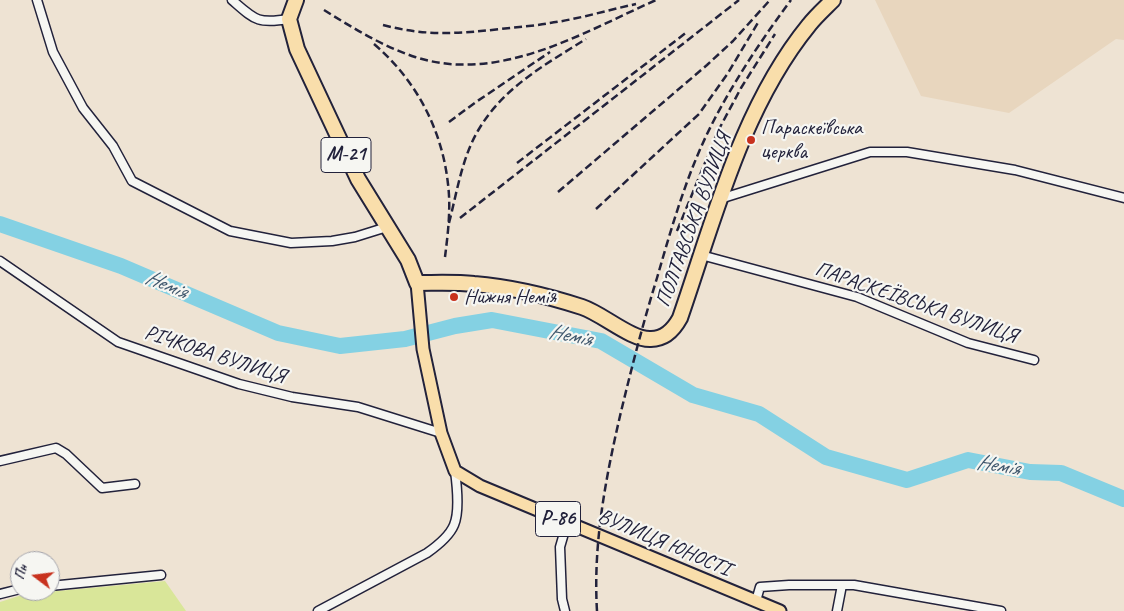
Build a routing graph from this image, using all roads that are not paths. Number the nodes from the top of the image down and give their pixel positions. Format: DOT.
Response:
graph roads {
  1 [pos="37,0"];
  2 [pos="232,0"];
  3 [pos="296,0"];
  4 [pos="833,0"];
  5 [pos="289,19"];
  6 [pos="1124,198"];
  7 [pos="720,199"];
  8 [pos="387,227"];
  9 [pos="701,255"];
  10 [pos="0,261"];
  11 [pos="417,283"];
  12 [pos="1034,360"];
  13 [pos="440,433"];
  14 [pos="0,461"];
  15 [pos="455,471"];
  16 [pos="135,484"];
  17 [pos="567,523"];
  18 [pos="161,575"];
  19 [pos="60,585"];
  20 [pos="842,585"];
  21 [pos="756,601"];
  22 [pos="318,611"];
  23 [pos="565,611"];
  24 [pos="780,611"];
  25 [pos="837,611"];
  26 [pos="1001,611"];
  1 -- 8 [label="street"];
  2 -- 5 [label="street"];
  3 -- 5 [label="highway"];
  4 -- 7 [label="highway, ПОЛТАВСЬКА ВУЛИЦЯ"];
  5 -- 8 [label="highway, М-21"];
  6 -- 7 [label="street"];
  7 -- 9 [label="highway, ПОЛТАВСЬКА ВУЛИЦЯ"];
  8 -- 11 [label="highway, М-21"];
  9 -- 11 [label="highway, ПОЛТАВСЬКА ВУЛИЦЯ"];
  9 -- 12 [label="street, ПАРАСКЕЇВСЬКА ВУЛИЦЯ"];
  10 -- 13 [label="street, РІЧКОВА ВУЛИЦЯ"];
  11 -- 13 [label="main road"];
  13 -- 15 [label="main road"];
  14 -- 16 [label="street"];
  15 -- 17 [label="main road, ВУЛИЦЯ ЮНОСТІ / Р-86"];
  15 -- 22 [label="street"];
  17 -- 21 [label="main road, ВУЛИЦЯ ЮНОСТІ / Р-86"];
  17 -- 23 [label="street"];
  18 -- 19 [label="street"];
  20 -- 21 [label="street"];
  20 -- 25 [label="street"];
  20 -- 26 [label="street"];
  21 -- 24 [label="main road, ВУЛИЦЯ ЮНОСТІ / Р-86"];
}
